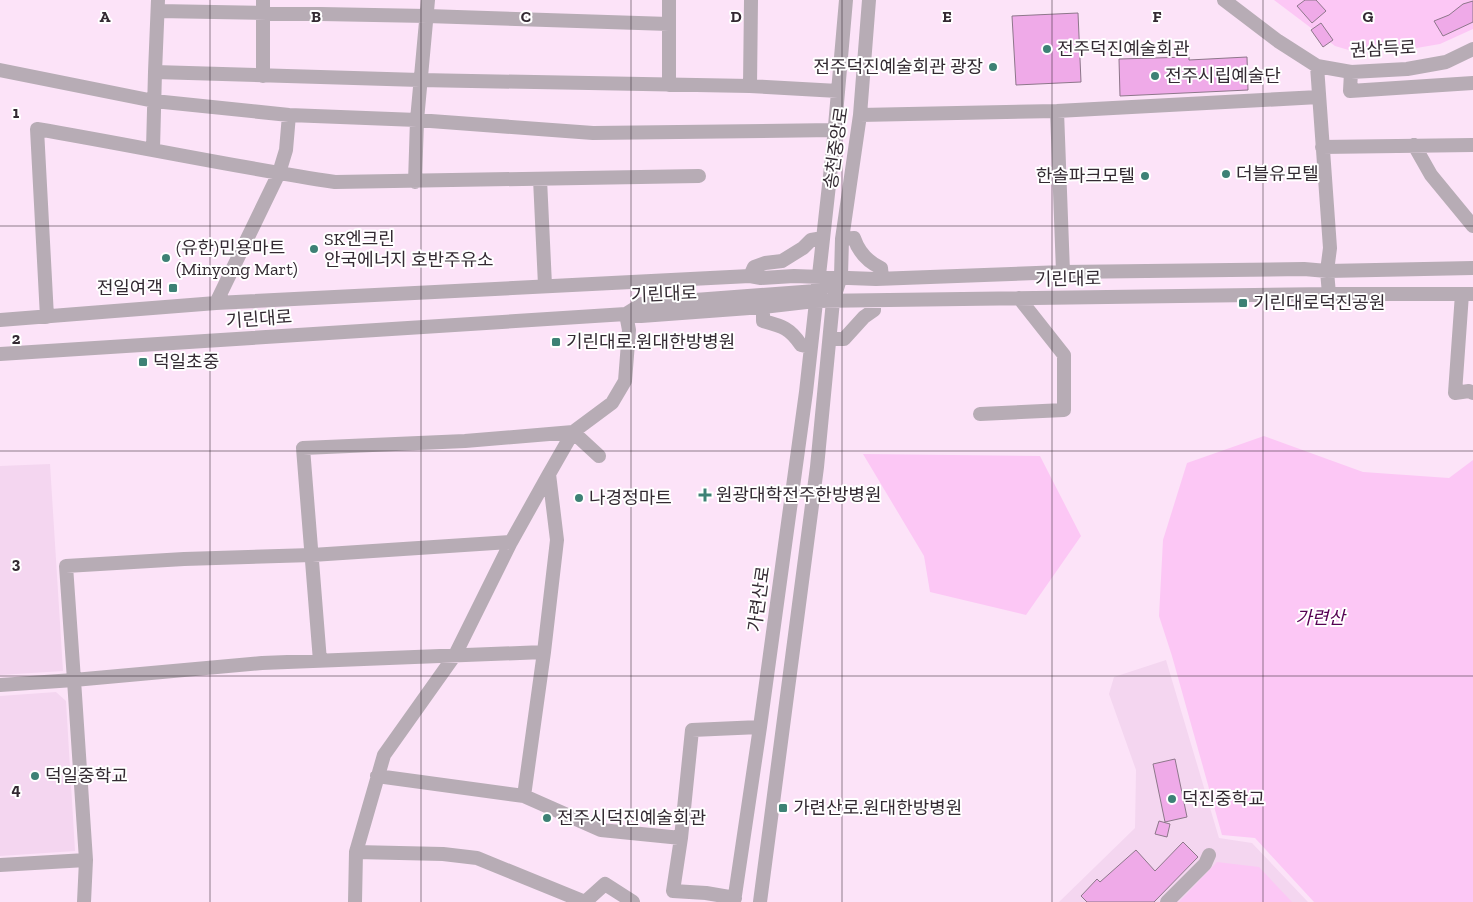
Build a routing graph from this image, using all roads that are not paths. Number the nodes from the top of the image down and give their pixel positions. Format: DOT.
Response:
graph roads {
  1 [pos="428,0"];
  2 [pos="669,0"];
  3 [pos="751,0"];
  4 [pos="846,0"];
  5 [pos="869,0"];
  6 [pos="1224,0"];
  7 [pos="158,6"];
  8 [pos="263,7"];
  9 [pos="427,16"];
  10 [pos="669,24"];
  11 [pos="1473,49"];
  12 [pos="1317,66"];
  13 [pos="0,70"];
  14 [pos="155,72"];
  15 [pos="1351,72"];
  16 [pos="263,76"];
  17 [pos="420,80"];
  18 [pos="1473,83"];
  19 [pos="669,85"];
  20 [pos="750,86"];
  21 [pos="838,91"];
  22 [pos="1319,97"];
  23 [pos="154,100"];
  24 [pos="1057,111"];
  25 [pos="290,114"];
  26 [pos="860,115"];
  27 [pos="417,120"];
  28 [pos="835,130"];
  29 [pos="1414,145"];
  30 [pos="1473,145"];
  31 [pos="1322,147"];
  32 [pos="153,149"];
  33 [pos="833,149"];
  34 [pos="279,173"];
  35 [pos="699,176"];
  36 [pos="540,179"];
  37 [pos="415,182"];
  38 [pos="1473,226"];
  39 [pos="823,238"];
  40 [pos="842,239"];
  41 [pos="1473,268"];
  42 [pos="1327,271"];
  43 [pos="1064,272"];
  44 [pos="750,276"];
  45 [pos="882,278"];
  46 [pos="824,285"];
  47 [pos="545,286"];
  48 [pos="1329,294"];
  49 [pos="1468,294"];
  50 [pos="1019,298"];
  51 [pos="834,301"];
  52 [pos="874,302"];
  53 [pos="216,304"];
  54 [pos="763,307"];
  55 [pos="626,314"];
  56 [pos="47,318"];
  57 [pos="0,320"];
  58 [pos="830,339"];
  59 [pos="810,348"];
  60 [pos="0,354"];
  61 [pos="1473,393"];
  62 [pos="980,414"];
  63 [pos="573,432"];
  64 [pos="598,456"];
  65 [pos="549,474"];
  66 [pos="511,542"];
  67 [pos="312,555"];
  68 [pos="544,652"];
  69 [pos="455,655"];
  70 [pos="320,661"];
  71 [pos="74,680"];
  72 [pos="0,685"];
  73 [pos="760,727"];
  74 [pos="377,776"];
  75 [pos="524,796"];
  76 [pos="681,838"];
  77 [pos="356,852"];
  78 [pos="1209,855"];
  79 [pos="86,860"];
  80 [pos="0,865"];
  81 [pos="705,898"];
  82 [pos="734,900"];
  83 [pos="84,902"];
  84 [pos="355,902"];
  85 [pos="633,902"];
  86 [pos="760,902"];
  87 [pos="1167,902"];
  1 -- 9 [label="street"];
  2 -- 10 [label="street"];
  3 -- 20 [label="street"];
  4 -- 21 [label="street, 송천중앙로"];
  5 -- 26 [label="street, 송천중앙로"];
  6 -- 12 [label="street, 권삼득로"];
  7 -- 8 [label="street"];
  7 -- 14 [label="street"];
  8 -- 9 [label="street"];
  8 -- 16 [label="street"];
  9 -- 10 [label="street"];
  9 -- 17 [label="street"];
  10 -- 19 [label="street"];
  11 -- 15 [label="street, 권삼득로"];
  12 -- 15 [label="street, 권삼득로"];
  12 -- 22 [label="street"];
  13 -- 23 [label="street"];
  14 -- 16 [label="street"];
  14 -- 23 [label="street"];
  15 -- 18 [label="street"];
  16 -- 17 [label="street"];
  17 -- 19 [label="street"];
  17 -- 27 [label="street"];
  19 -- 20 [label="street"];
  20 -- 21 [label="street"];
  21 -- 28 [label="street, 송천중앙로"];
  22 -- 24 [label="street"];
  22 -- 31 [label="street"];
  23 -- 25 [label="street"];
  23 -- 32 [label="street"];
  24 -- 26 [label="street"];
  24 -- 43 [label="street"];
  25 -- 27 [label="street"];
  25 -- 34 [label="street"];
  26 -- 40 [label="street, 송천중앙로"];
  27 -- 28 [label="street"];
  27 -- 37 [label="street"];
  28 -- 33 [label="street, 송천중앙로"];
  29 -- 30 [label="street"];
  29 -- 31 [label="street"];
  29 -- 38 [label="street"];
  31 -- 42 [label="street"];
  32 -- 34 [label="street"];
  32 -- 56 [label="street"];
  33 -- 39 [label="street, 송천중앙로"];
  33 -- 46 [label="street"];
  34 -- 37 [label="street"];
  34 -- 53 [label="street"];
  35 -- 36 [label="street"];
  36 -- 37 [label="street"];
  36 -- 47 [label="street"];
  39 -- 44 [label="street"];
  39 -- 46 [label="street, 송천중앙로"];
  40 -- 45 [label="street"];
  40 -- 46 [label="street, 송천중앙로"];
  41 -- 42 [label="street, 기린대로"];
  42 -- 43 [label="street, 기린대로"];
  42 -- 48 [label="street"];
  43 -- 45 [label="street, 기린대로"];
  44 -- 46 [label="street, 기린대로"];
  44 -- 47 [label="street, 기린대로"];
  45 -- 46 [label="street, 기린대로"];
  46 -- 51 [label="street, 송천중앙로"];
  46 -- 51 [label="street, 기린대로"];
  46 -- 54 [label="street, 기린대로"];
  46 -- 55 [label="street"];
  46 -- 59 [label="street, 가련산로"];
  47 -- 53 [label="street, 기린대로"];
  48 -- 49 [label="street, 기린대로"];
  48 -- 50 [label="street, 기린대로"];
  49 -- 61 [label="street"];
  50 -- 52 [label="street, 기린대로"];
  50 -- 62 [label="street"];
  51 -- 52 [label="street, 기린대로"];
  51 -- 58 [label="street"];
  52 -- 58 [label="street"];
  53 -- 56 [label="street, 기린대로"];
  54 -- 55 [label="street, 기린대로"];
  54 -- 59 [label="street"];
  55 -- 60 [label="street, 기린대로"];
  55 -- 63 [label="street"];
  56 -- 57 [label="street, 기린대로"];
  58 -- 86 [label="street"];
  59 -- 73 [label="street, 가련산로"];
  63 -- 64 [label="street"];
  63 -- 65 [label="street"];
  63 -- 67 [label="street"];
  65 -- 66 [label="street"];
  65 -- 68 [label="street"];
  66 -- 67 [label="street"];
  66 -- 69 [label="street"];
  67 -- 70 [label="street"];
  67 -- 71 [label="street"];
  68 -- 69 [label="street"];
  68 -- 75 [label="street"];
  69 -- 70 [label="street"];
  69 -- 74 [label="street"];
  70 -- 71 [label="street"];
  71 -- 72 [label="street"];
  71 -- 79 [label="street"];
  73 -- 76 [label="street"];
  73 -- 82 [label="street, 가련산로"];
  74 -- 75 [label="street"];
  74 -- 77 [label="street"];
  75 -- 76 [label="street"];
  76 -- 81 [label="street"];
  77 -- 84 [label="street"];
  77 -- 85 [label="street"];
  78 -- 87 [label="street"];
  79 -- 80 [label="street"];
  79 -- 83 [label="street"];
  81 -- 82 [label="street"];
}
